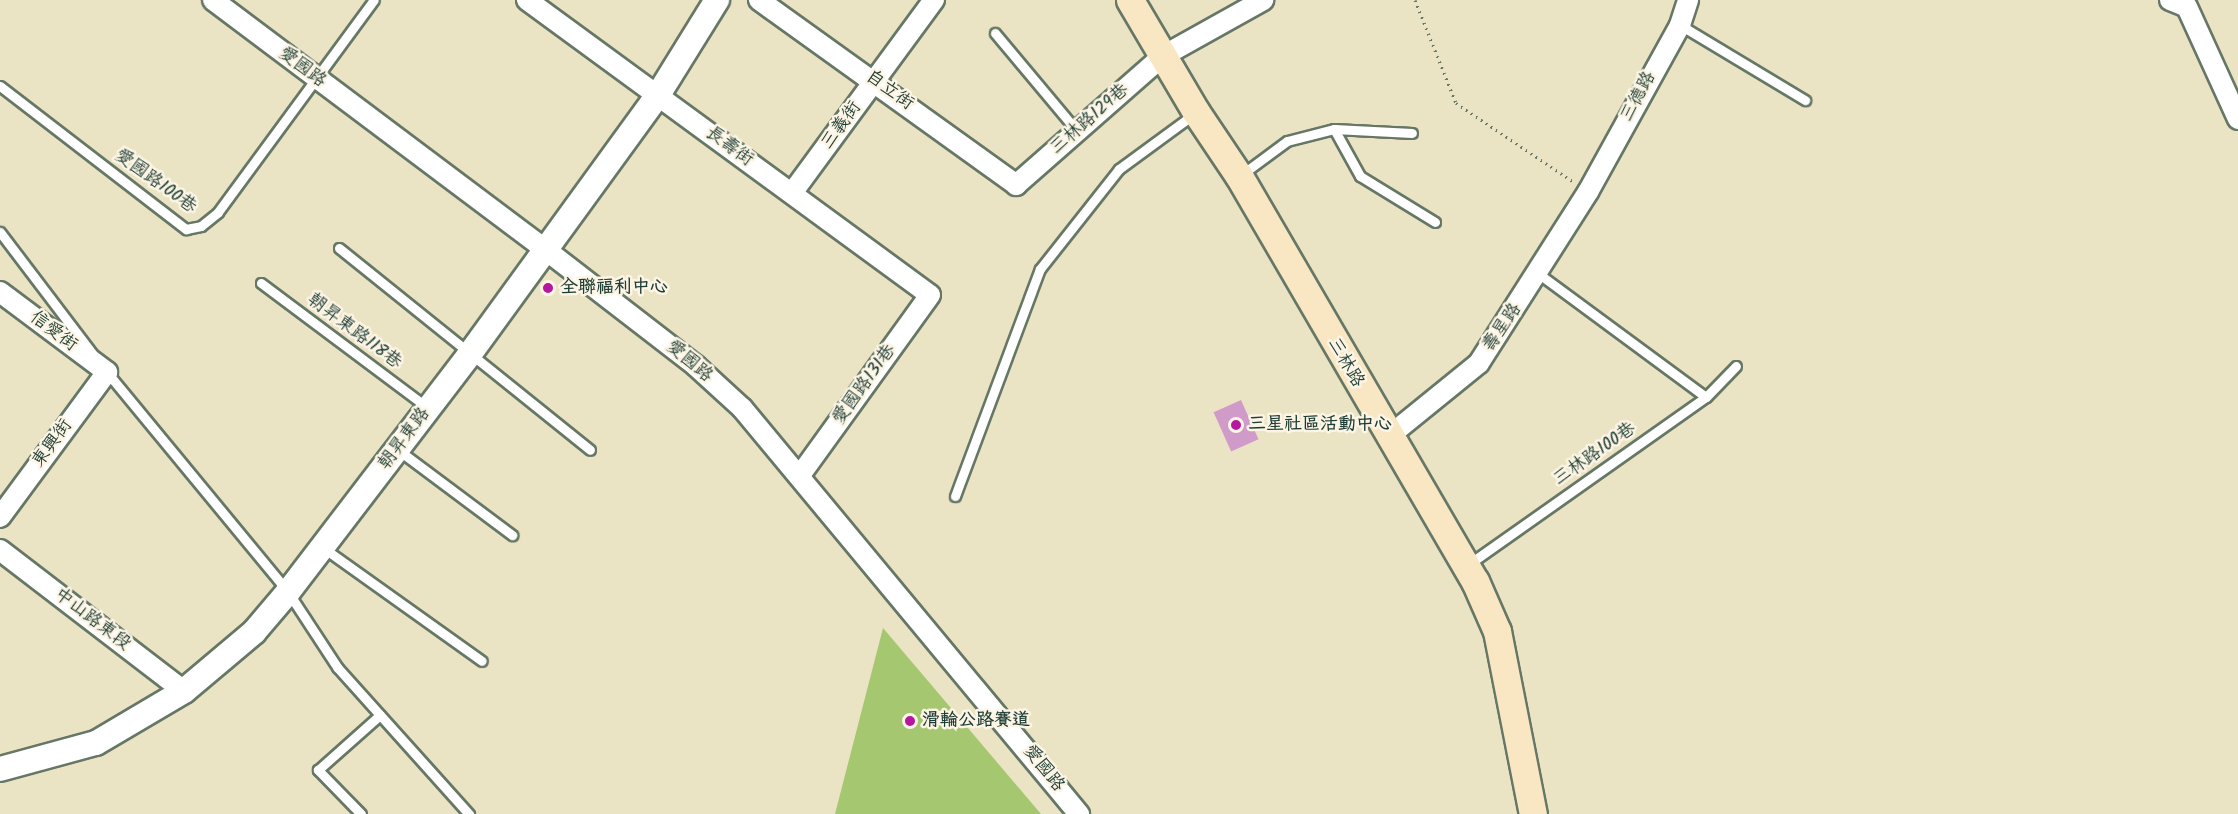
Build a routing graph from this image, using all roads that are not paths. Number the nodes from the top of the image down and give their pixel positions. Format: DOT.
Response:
graph roads {
  1 [pos="213,0"];
  2 [pos="374,0"];
  3 [pos="527,0"];
  4 [pos="717,0"];
  5 [pos="759,0"];
  6 [pos="934,0"];
  7 [pos="1130,0"];
  8 [pos="1263,0"];
  9 [pos="1688,0"];
  10 [pos="2170,0"];
  11 [pos="1680,25"];
  12 [pos="994,33"];
  13 [pos="1163,56"];
  14 [pos="318,80"];
  15 [pos="875,81"];
  16 [pos="0,86"];
  17 [pos="658,95"];
  18 [pos="1805,100"];
  19 [pos="1196,112"];
  20 [pos="2238,119"];
  21 [pos="1334,129"];
  22 [pos="1077,131"];
  23 [pos="1412,133"];
  24 [pos="1239,176"];
  25 [pos="1016,185"];
  26 [pos="1588,192"];
  27 [pos="792,193"];
  28 [pos="1435,222"];
  29 [pos="0,232"];
  30 [pos="339,248"];
  31 [pos="546,250"];
  32 [pos="1539,273"];
  33 [pos="261,283"];
  34 [pos="0,292"];
  35 [pos="930,296"];
  36 [pos="469,355"];
  37 [pos="1736,366"];
  38 [pos="107,372"];
  39 [pos="1706,397"];
  40 [pos="428,408"];
  41 [pos="1388,437"];
  42 [pos="397,449"];
  43 [pos="590,450"];
  44 [pos="801,474"];
  45 [pos="955,496"];
  46 [pos="0,517"];
  47 [pos="512,535"];
  48 [pos="322,548"];
  49 [pos="0,550"];
  50 [pos="1467,565"];
  51 [pos="288,592"];
  52 [pos="482,661"];
  53 [pos="184,691"];
  54 [pos="380,715"];
  55 [pos="0,769"];
  56 [pos="361,814"];
  57 [pos="469,814"];
  58 [pos="1079,814"];
  59 [pos="1533,814"];
  1 -- 14 [label="street, 愛國路"];
  2 -- 14 [label="lane"];
  3 -- 17 [label="street, 長壽街"];
  4 -- 17 [label="street, 朝昇東路"];
  5 -- 15 [label="street, 自立街"];
  6 -- 15 [label="street, 三義街"];
  7 -- 13 [label="main road, 三林路"];
  8 -- 13 [label="street"];
  9 -- 11 [label="street, 三德路"];
  10 -- 20 [label="street"];
  11 -- 18 [label="lane"];
  11 -- 26 [label="street, 三德路"];
  12 -- 22 [label="lane"];
  13 -- 19 [label="main road, 三林路"];
  13 -- 22 [label="street, 三林路129巷"];
  14 -- 16 [label="lane, 愛國路100巷"];
  14 -- 31 [label="street, 愛國路"];
  15 -- 25 [label="street, 自立街"];
  15 -- 27 [label="street, 三義街"];
  17 -- 27 [label="street, 長壽街"];
  17 -- 31 [label="street, 朝昇東路"];
  19 -- 24 [label="main road, 三林路"];
  19 -- 45 [label="lane"];
  21 -- 23 [label="lane"];
  21 -- 24 [label="lane"];
  21 -- 28 [label="lane"];
  22 -- 25 [label="street, 三林路129巷"];
  24 -- 41 [label="main road, 三林路"];
  26 -- 32 [label="street, 壽星路"];
  27 -- 35 [label="street, 長壽街"];
  29 -- 38 [label="lane"];
  30 -- 36 [label="lane"];
  31 -- 36 [label="street, 朝昇東路"];
  31 -- 44 [label="street, 愛國路"];
  32 -- 39 [label="lane"];
  32 -- 41 [label="street, 壽星路"];
  33 -- 40 [label="lane, 朝昇東路118巷"];
  34 -- 38 [label="street, 信愛街"];
  35 -- 44 [label="street, 愛國路131巷"];
  36 -- 40 [label="street, 朝昇東路"];
  36 -- 43 [label="lane"];
  37 -- 39 [label="lane, 三林路100巷"];
  38 -- 46 [label="street, 東興街"];
  38 -- 51 [label="lane"];
  39 -- 50 [label="lane, 三林路100巷"];
  40 -- 42 [label="street, 朝昇東路"];
  41 -- 50 [label="main road, 三林路"];
  42 -- 47 [label="lane"];
  42 -- 48 [label="street, 朝昇東路"];
  44 -- 58 [label="street, 愛國路"];
  48 -- 51 [label="street, 朝昇東路"];
  48 -- 52 [label="lane"];
  49 -- 53 [label="street, 中山路東段"];
  50 -- 59 [label="main road, 三林路"];
  51 -- 53 [label="street, 朝昇東路"];
  51 -- 54 [label="lane"];
  53 -- 55 [label="street, 朝昇東路"];
  54 -- 56 [label="lane"];
  54 -- 57 [label="lane"];
}
